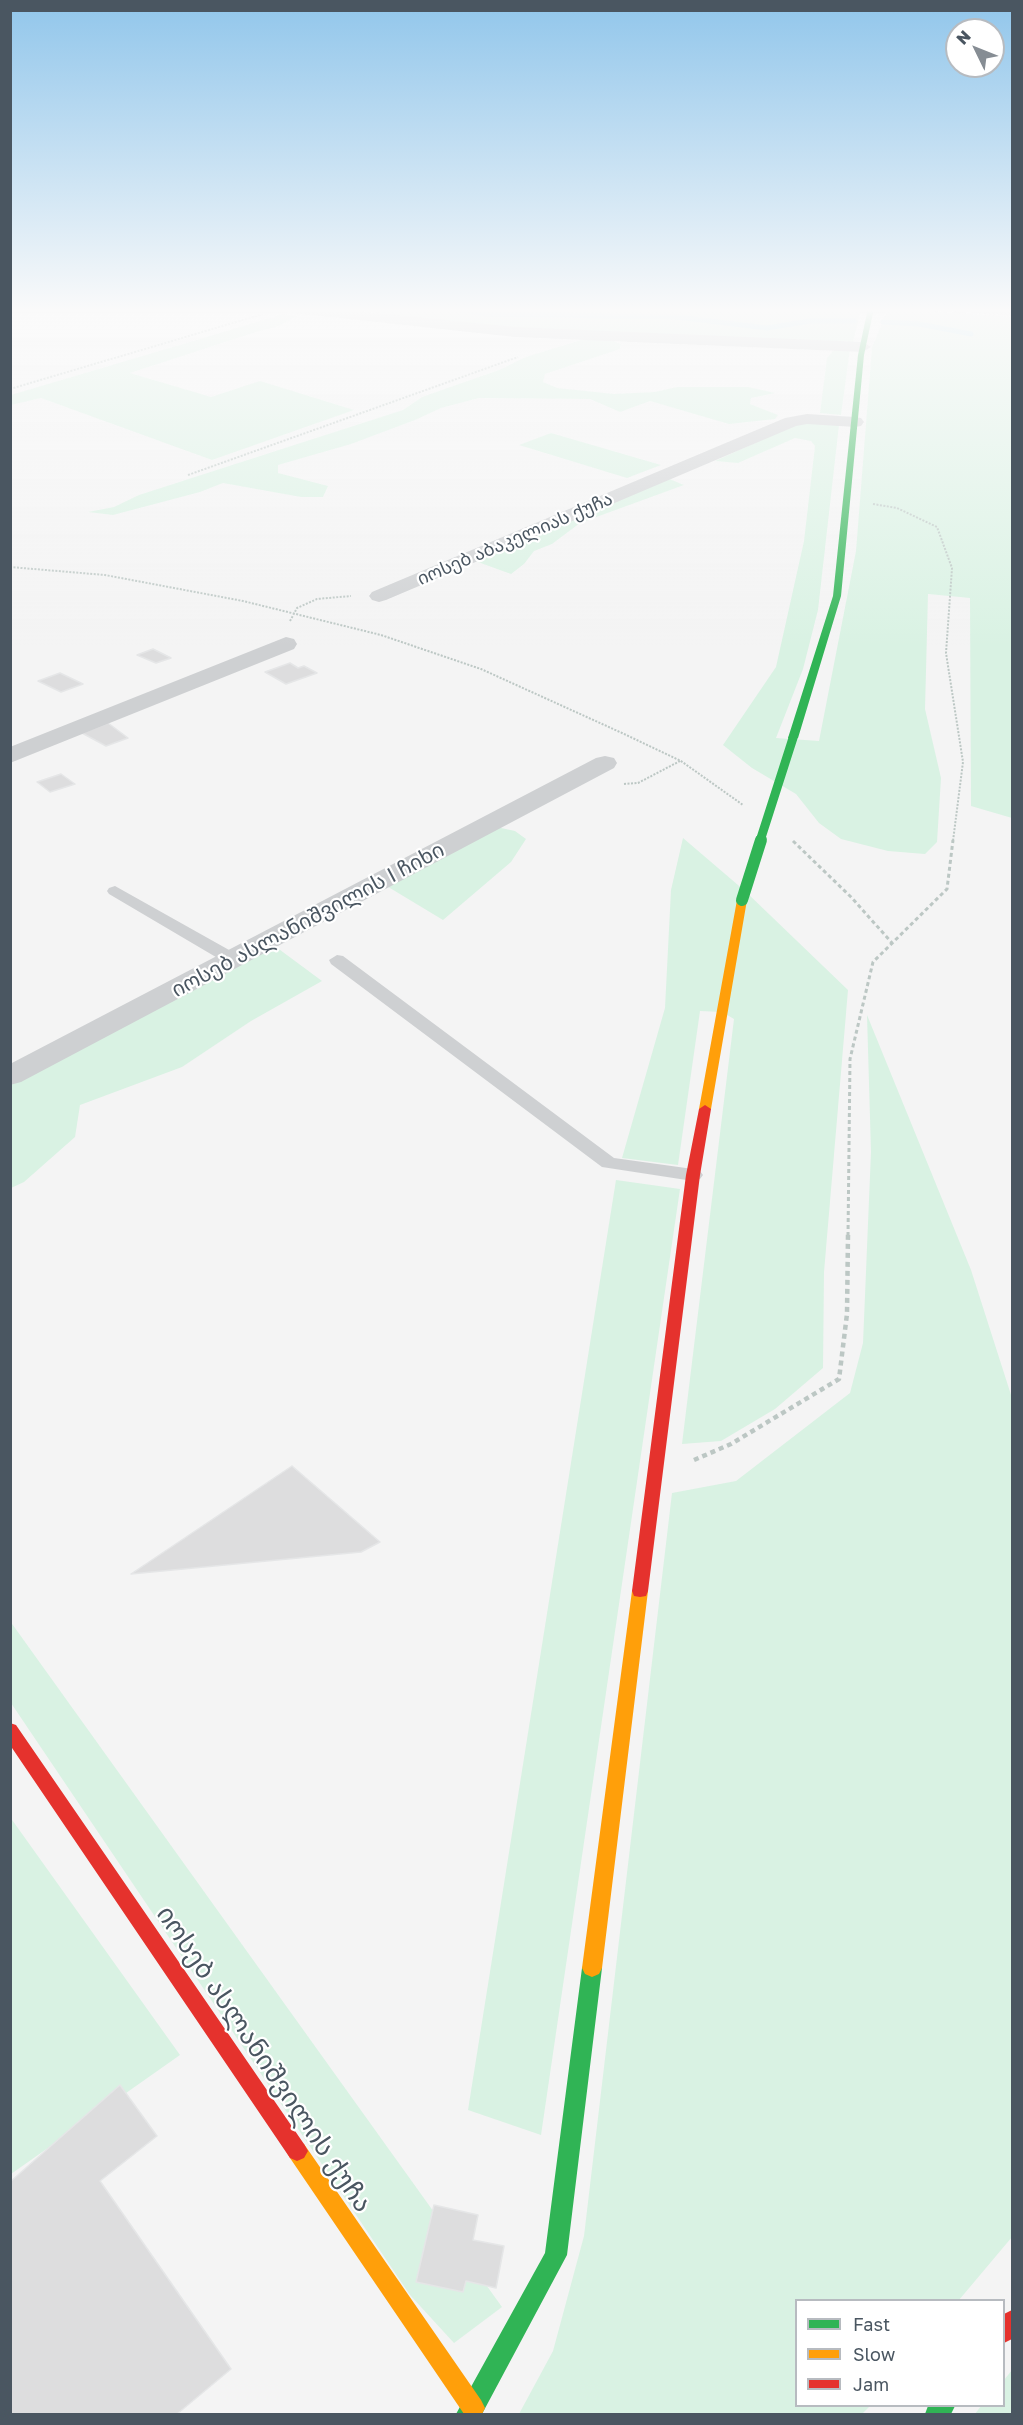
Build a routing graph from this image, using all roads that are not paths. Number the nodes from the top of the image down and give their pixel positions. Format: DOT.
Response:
graph roads {
  1 [pos="795,421"];
  2 [pos="842,421"];
  3 [pos="855,422"];
  4 [pos="379,596"];
  5 [pos="286,644"];
  6 [pos="10,756"];
  7 [pos="605,763"];
  8 [pos="116,891"];
  9 [pos="232,959"];
  10 [pos="337,960"];
  11 [pos="10,1076"];
  12 [pos="693,1175"];
  13 [pos="10,1730"];
  14 [pos="470,2411"];
  1 -- 4 [label="street, იოსებ აბაკელიას ქუჩა"];
  2 -- 3 [label="street, იოსებ აბაკელიას ქუჩა"];
  3 -- 12 [label="main road, bridge"];
  5 -- 6 [label="street"];
  7 -- 9 [label="street, იოსებ ასლანიშვილის I ჩიხი"];
  8 -- 9 [label="lane"];
  9 -- 11 [label="street, იოსებ ასლანიშვილის I ჩიხი"];
  10 -- 12 [label="lane"];
  12 -- 14 [label="main road"];
  13 -- 14 [label="main road, იოსებ ასლანიშვილის ქუჩა"];
}
